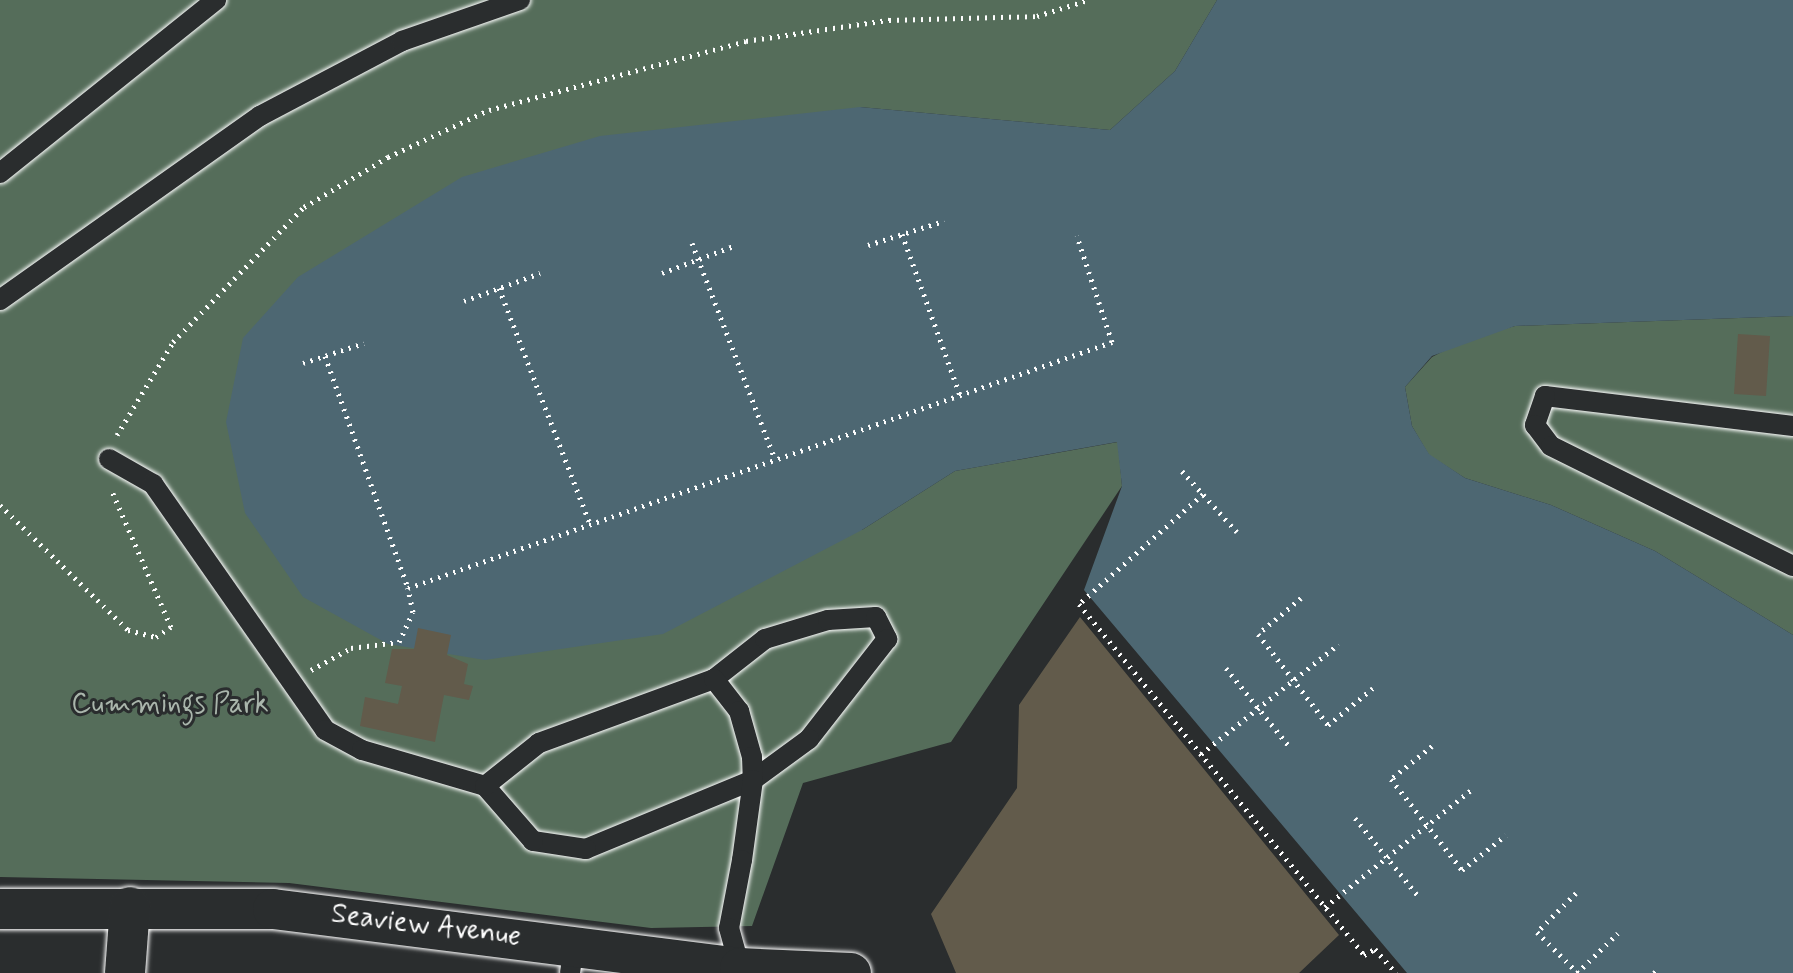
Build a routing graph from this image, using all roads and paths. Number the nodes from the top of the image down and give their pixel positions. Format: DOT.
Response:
graph roads {
  1 [pos="216,0"];
  2 [pos="520,0"];
  3 [pos="1088,0"];
  4 [pos="0,173"];
  5 [pos="944,221"];
  6 [pos="902,234"];
  7 [pos="1077,236"];
  8 [pos="692,243"];
  9 [pos="736,245"];
  10 [pos="868,245"];
  11 [pos="698,259"];
  12 [pos="540,273"];
  13 [pos="662,273"];
  14 [pos="499,288"];
  15 [pos="0,300"];
  16 [pos="464,301"];
  17 [pos="364,343"];
  18 [pos="325,356"];
  19 [pos="303,363"];
  20 [pos="960,395"];
  21 [pos="1792,430"];
  22 [pos="109,459"];
  23 [pos="775,459"];
  24 [pos="1182,471"];
  25 [pos="1203,494"];
  26 [pos="0,505"];
  27 [pos="590,524"];
  28 [pos="1237,532"];
  29 [pos="1793,566"];
  30 [pos="408,588"];
  31 [pos="1301,598"];
  32 [pos="1339,644"];
  33 [pos="1226,668"];
  34 [pos="714,679"];
  35 [pos="1293,679"];
  36 [pos="293,680"];
  37 [pos="1373,688"];
  38 [pos="1257,707"];
  39 [pos="1289,746"];
  40 [pos="1432,746"];
  41 [pos="1201,754"];
  42 [pos="753,780"];
  43 [pos="485,786"];
  44 [pos="1471,790"];
  45 [pos="1355,818"];
  46 [pos="1427,825"];
  47 [pos="1506,835"];
  48 [pos="1387,858"];
  49 [pos="1576,893"];
  50 [pos="1419,897"];
  51 [pos="130,907"];
  52 [pos="1325,907"];
  53 [pos="0,909"];
  54 [pos="1618,933"];
  55 [pos="572,959"];
  56 [pos="634,963"];
  57 [pos="740,970"];
  58 [pos="125,973"];
  59 [pos="851,973"];
  60 [pos="1396,973"];
  61 [pos="1578,973"];
  1 -- 4 [label="lane"];
  2 -- 15 [label="lane"];
  3 -- 22 [label="path"];
  5 -- 6 [label="path"];
  6 -- 10 [label="path"];
  6 -- 20 [label="path"];
  7 -- 20 [label="path"];
  8 -- 11 [label="path"];
  9 -- 11 [label="path"];
  11 -- 13 [label="path"];
  11 -- 23 [label="path"];
  12 -- 14 [label="path"];
  14 -- 16 [label="path"];
  14 -- 27 [label="path"];
  17 -- 18 [label="path"];
  18 -- 19 [label="path"];
  18 -- 30 [label="path"];
  20 -- 23 [label="path"];
  21 -- 29 [label="lane"];
  22 -- 26 [label="path"];
  22 -- 36 [label="lane"];
  23 -- 27 [label="path"];
  24 -- 25 [label="path"];
  25 -- 28 [label="path"];
  25 -- 41 [label="path"];
  27 -- 30 [label="path"];
  30 -- 36 [label="path"];
  31 -- 35 [label="path"];
  32 -- 35 [label="path"];
  33 -- 38 [label="path"];
  34 -- 42 [label="lane"];
  34 -- 42 [label="lane"];
  34 -- 43 [label="lane"];
  35 -- 37 [label="path"];
  35 -- 38 [label="path"];
  36 -- 43 [label="lane"];
  38 -- 39 [label="path"];
  38 -- 41 [label="path"];
  40 -- 46 [label="path"];
  41 -- 52 [label="path"];
  42 -- 43 [label="lane"];
  42 -- 57 [label="lane"];
  44 -- 46 [label="path"];
  45 -- 48 [label="path"];
  46 -- 47 [label="path"];
  46 -- 48 [label="path"];
  48 -- 50 [label="path"];
  48 -- 52 [label="path"];
  49 -- 61 [label="path"];
  51 -- 53 [label="street, Seaview Avenue"];
  51 -- 55 [label="street, Seaview Avenue"];
  51 -- 58 [label="street"];
  52 -- 60 [label="path"];
  54 -- 61 [label="path"];
  55 -- 56 [label="street, Seaview Avenue"];
  56 -- 57 [label="street, Seaview Avenue"];
  57 -- 59 [label="street, Seaview Avenue"];
}
